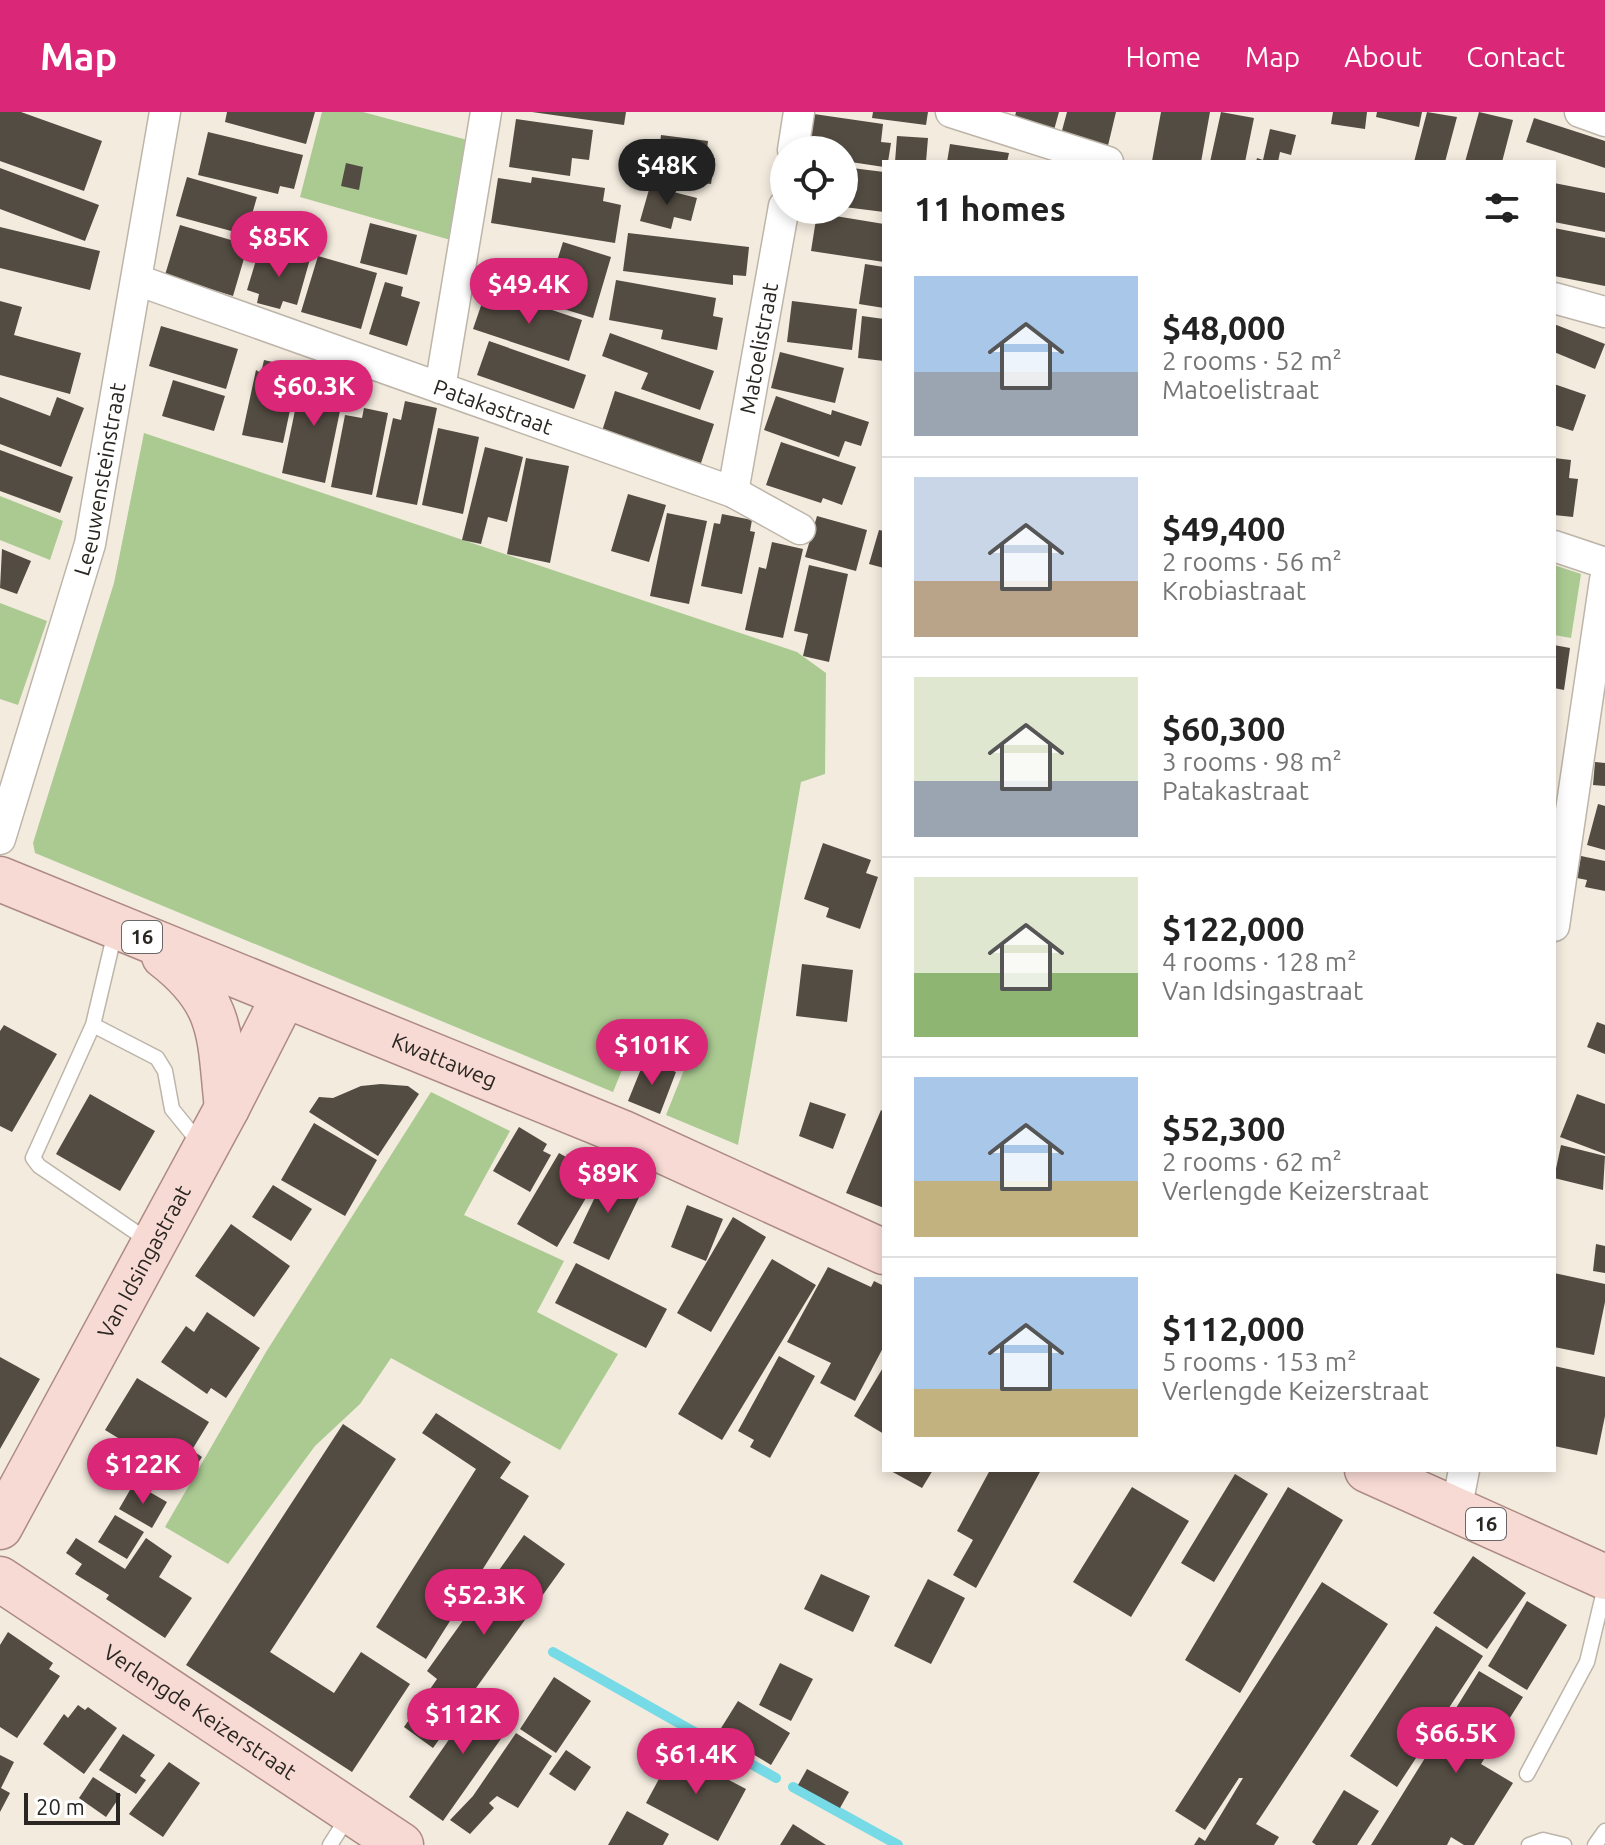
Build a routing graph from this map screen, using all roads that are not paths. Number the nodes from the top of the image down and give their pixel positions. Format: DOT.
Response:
graph roads {
  1 [pos="165,112"];
  2 [pos="486,112"];
  3 [pos="799,112"];
  4 [pos="951,112"];
  5 [pos="1580,112"];
  6 [pos="1605,121"];
  7 [pos="795,136"];
  8 [pos="1102,160"];
  9 [pos="781,224"];
  10 [pos="137,280"];
  11 [pos="1556,299"];
  12 [pos="1605,312"];
  13 [pos="440,388"];
  14 [pos="733,492"];
  15 [pos="800,529"];
  16 [pos="1556,547"];
  17 [pos="1605,563"];
  18 [pos="1605,580"];
  19 [pos="0,839"];
  20 [pos="0,879"];
  21 [pos="1556,912"];
  22 [pos="127,931"];
  23 [pos="284,996"];
  24 [pos="93,1025"];
  25 [pos="227,1108"];
  26 [pos="205,1149"];
  27 [pos="153,1245"];
  28 [pos="882,1251"];
  29 [pos="1376,1472"];
  30 [pos="1460,1490"];
  31 [pos="0,1527"];
  32 [pos="1605,1577"];
  33 [pos="0,1579"];
  34 [pos="1605,1587"];
  35 [pos="1527,1774"];
  36 [pos="340,1828"];
  37 [pos="1605,1831"];
  38 [pos="401,1845"];
  39 [pos="1529,1845"];
  40 [pos="1564,1845"];
  41 [pos="1595,1845"];
  1 -- 10 [label="street, Leeuwensteinstraat"];
  2 -- 13 [label="street"];
  3 -- 7 [label="street"];
  4 -- 8 [label="street"];
  5 -- 6 [label="street"];
  9 -- 14 [label="street, Matoelistraat"];
  10 -- 13 [label="street, Patakastraat"];
  10 -- 19 [label="street, Leeuwensteinstraat"];
  11 -- 12 [label="street"];
  13 -- 14 [label="street, Patakastraat"];
  14 -- 15 [label="street, Patakastraat"];
  16 -- 17 [label="street"];
  18 -- 21 [label="street"];
  20 -- 22 [label="main road, Kwattaweg / 16"];
  22 -- 23 [label="main road, Kwattaweg / 16"];
  22 -- 24 [label="lane"];
  22 -- 25 [label="main road"];
  23 -- 25 [label="main road, Van Idsingastraat"];
  23 -- 28 [label="main road, Kwattaweg / 16"];
  24 -- 26 [label="lane"];
  24 -- 27 [label="lane"];
  25 -- 26 [label="main road, Van Idsingastraat"];
  26 -- 27 [label="main road, Van Idsingastraat"];
  27 -- 31 [label="main road, Van Idsingastraat"];
  29 -- 30 [label="main road, 16"];
  30 -- 32 [label="main road, 16"];
  33 -- 36 [label="main road, Verlengde Keizerstraat"];
  34 -- 35 [label="lane"];
  36 -- 38 [label="main road, Verlengde Keizerstraat"];
  37 -- 41 [label="lane"];
  39 -- 40 [label="lane"];
}
